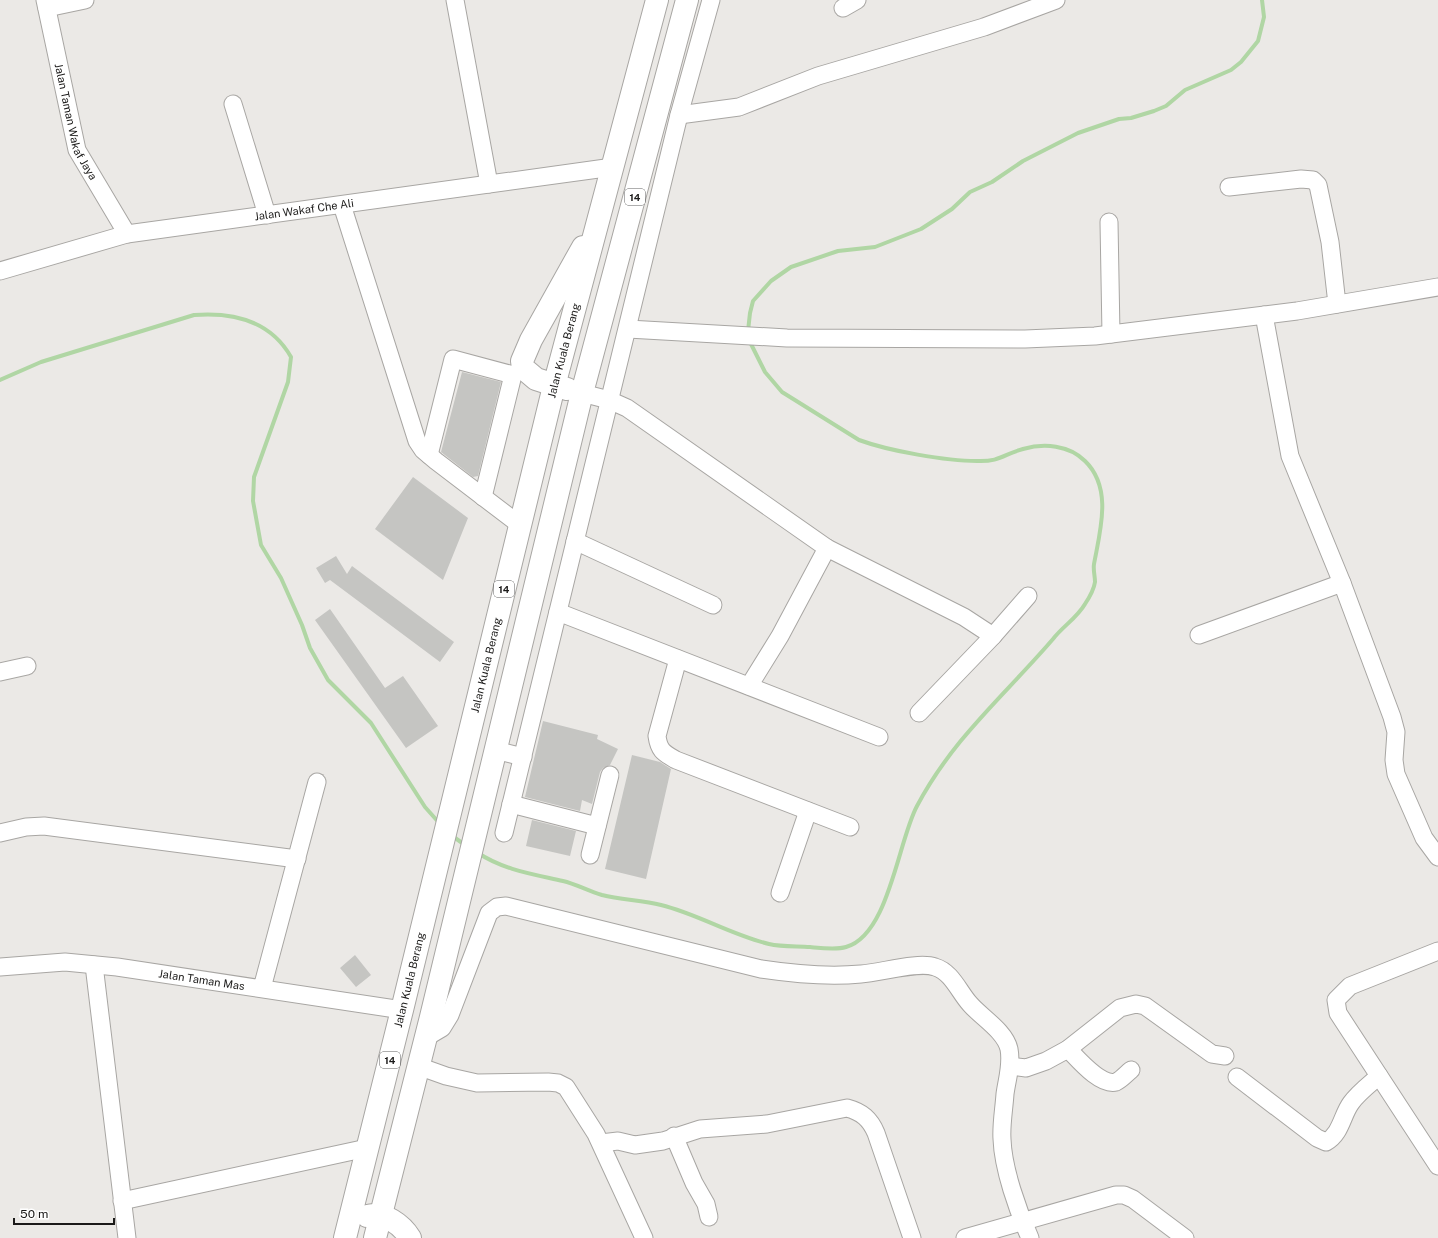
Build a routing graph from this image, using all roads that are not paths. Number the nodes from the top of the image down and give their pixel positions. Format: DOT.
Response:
graph roads {
  1 [pos="85,0"];
  2 [pos="455,0"];
  3 [pos="657,0"];
  4 [pos="687,0"];
  5 [pos="711,0"];
  6 [pos="1056,0"];
  7 [pos="46,4"];
  8 [pos="233,104"];
  9 [pos="680,115"];
  10 [pos="613,167"];
  11 [pos="489,184"];
  12 [pos="1229,187"];
  13 [pos="342,205"];
  14 [pos="267,215"];
  15 [pos="598,220"];
  16 [pos="1110,222"];
  17 [pos="127,234"];
  18 [pos="0,271"];
  19 [pos="1438,286"];
  20 [pos="1337,304"];
  21 [pos="1264,315"];
  22 [pos="628,329"];
  23 [pos="1111,334"];
  24 [pos="518,372"];
  25 [pos="554,386"];
  26 [pos="582,393"];
  27 [pos="609,400"];
  28 [pos="429,455"];
  29 [pos="483,497"];
  30 [pos="520,525"];
  31 [pos="575,541"];
  32 [pos="827,548"];
  33 [pos="1342,583"];
  34 [pos="1028,596"];
  35 [pos="713,605"];
  36 [pos="558,612"];
  37 [pos="1199,635"];
  38 [pos="993,636"];
  39 [pos="678,659"];
  40 [pos="27,666"];
  41 [pos="0,672"];
  42 [pos="749,686"];
  43 [pos="919,713"];
  44 [pos="879,737"];
  45 [pos="495,750"];
  46 [pos="523,757"];
  47 [pos="610,775"];
  48 [pos="317,782"];
  49 [pos="511,804"];
  50 [pos="808,811"];
  51 [pos="597,826"];
  52 [pos="850,827"];
  53 [pos="0,833"];
  54 [pos="504,833"];
  55 [pos="590,854"];
  56 [pos="1438,857"];
  57 [pos="296,860"];
  58 [pos="780,893"];
  59 [pos="1438,951"];
  60 [pos="94,965"];
  61 [pos="0,967"];
  62 [pos="262,988"];
  63 [pos="402,1010"];
  64 [pos="425,1038"];
  65 [pos="1068,1049"];
  66 [pos="1225,1056"];
  67 [pos="418,1066"];
  68 [pos="1010,1066"];
  69 [pos="1131,1070"];
  70 [pos="1379,1076"];
  71 [pos="1237,1077"];
  72 [pos="674,1136"];
  73 [pos="601,1143"];
  74 [pos="367,1148"];
  75 [pos="1438,1166"];
  76 [pos="122,1201"];
  77 [pos="380,1216"];
  78 [pos="709,1217"];
  79 [pos="1023,1222"];
  80 [pos="127,1238"];
  81 [pos="346,1238"];
  82 [pos="375,1238"];
  83 [pos="410,1238"];
  84 [pos="644,1238"];
  85 [pos="912,1238"];
  86 [pos="965,1238"];
  87 [pos="1030,1238"];
  88 [pos="1185,1238"];
  1 -- 7 [label="street"];
  2 -- 11 [label="street"];
  3 -- 10 [label="highway, Jalan Kuala Berang / 14"];
  4 -- 26 [label="highway, 14"];
  5 -- 9 [label="street"];
  6 -- 9 [label="street"];
  7 -- 17 [label="street, Jalan Taman Wakaf Jaya"];
  8 -- 14 [label="street"];
  9 -- 22 [label="street"];
  10 -- 11 [label="street, Jalan Wakaf Che Ali"];
  10 -- 15 [label="highway, Jalan Kuala Berang / 14"];
  11 -- 13 [label="street, Jalan Wakaf Che Ali"];
  12 -- 20 [label="street"];
  13 -- 14 [label="street, Jalan Wakaf Che Ali"];
  13 -- 28 [label="street"];
  14 -- 17 [label="street, Jalan Wakaf Che Ali"];
  15 -- 24 [label="highway"];
  15 -- 25 [label="highway, Jalan Kuala Berang / 14"];
  16 -- 23 [label="street"];
  17 -- 18 [label="street, Jalan Wakaf Che Ali"];
  19 -- 20 [label="street"];
  20 -- 21 [label="street"];
  21 -- 23 [label="street"];
  21 -- 33 [label="street"];
  22 -- 23 [label="street"];
  22 -- 27 [label="street"];
  24 -- 25 [label="highway"];
  24 -- 28 [label="street"];
  24 -- 29 [label="street"];
  25 -- 26 [label="highway"];
  25 -- 30 [label="highway, Jalan Kuala Berang / 14"];
  26 -- 27 [label="street"];
  26 -- 45 [label="highway, 14"];
  27 -- 31 [label="street"];
  27 -- 32 [label="street"];
  28 -- 29 [label="street"];
  29 -- 30 [label="street"];
  30 -- 63 [label="highway, Jalan Kuala Berang / 14"];
  31 -- 35 [label="street"];
  31 -- 36 [label="street"];
  32 -- 38 [label="street"];
  32 -- 42 [label="street"];
  33 -- 37 [label="street"];
  33 -- 56 [label="street"];
  34 -- 38 [label="street"];
  36 -- 39 [label="street"];
  36 -- 46 [label="street"];
  38 -- 43 [label="street"];
  39 -- 42 [label="street"];
  39 -- 50 [label="street"];
  40 -- 41 [label="street"];
  42 -- 44 [label="street"];
  45 -- 46 [label="street"];
  45 -- 64 [label="highway, 14"];
  46 -- 49 [label="street"];
  47 -- 51 [label="street"];
  48 -- 57 [label="street"];
  49 -- 51 [label="street"];
  49 -- 54 [label="street"];
  50 -- 52 [label="street"];
  50 -- 58 [label="street"];
  51 -- 55 [label="street"];
  53 -- 57 [label="street"];
  57 -- 62 [label="street"];
  59 -- 70 [label="street"];
  60 -- 61 [label="street, Jalan Taman Mas"];
  60 -- 62 [label="street, Jalan Taman Mas"];
  60 -- 76 [label="street"];
  62 -- 63 [label="street, Jalan Taman Mas"];
  63 -- 74 [label="highway, Jalan Kuala Berang / 14"];
  64 -- 67 [label="highway, 14"];
  64 -- 68 [label="street"];
  65 -- 66 [label="street"];
  65 -- 68 [label="street"];
  65 -- 69 [label="street"];
  67 -- 73 [label="street"];
  67 -- 77 [label="highway, 14"];
  68 -- 79 [label="street"];
  70 -- 71 [label="street"];
  70 -- 75 [label="street"];
  72 -- 73 [label="street"];
  72 -- 78 [label="street"];
  72 -- 85 [label="street"];
  73 -- 84 [label="street"];
  74 -- 76 [label="street"];
  74 -- 81 [label="highway, Jalan Kuala Berang / 14"];
  76 -- 80 [label="street"];
  77 -- 81 [label="highway"];
  77 -- 82 [label="highway, 14"];
  77 -- 83 [label="highway"];
  79 -- 86 [label="street"];
  79 -- 87 [label="street"];
  79 -- 88 [label="street"];
}
